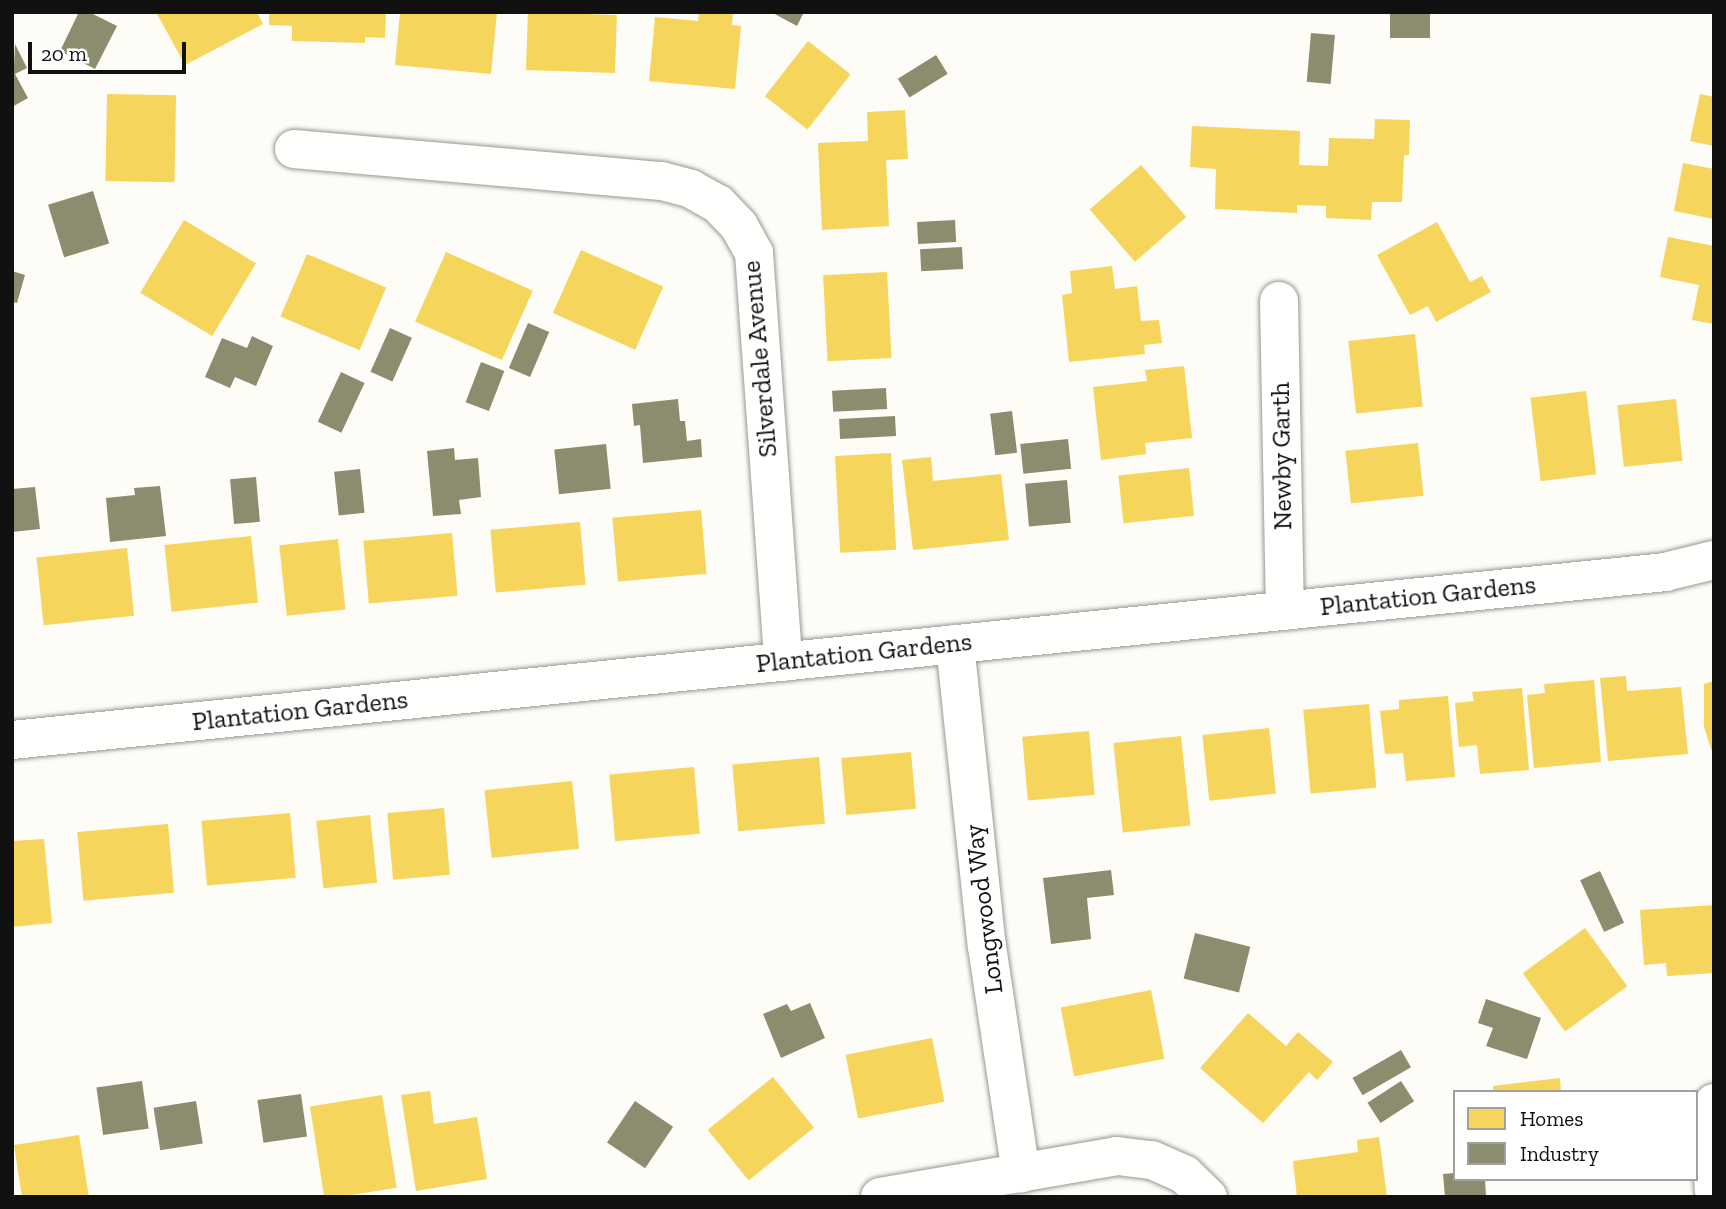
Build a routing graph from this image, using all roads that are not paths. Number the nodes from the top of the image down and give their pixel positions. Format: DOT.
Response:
graph roads {
  1 [pos="294,149"];
  2 [pos="1279,301"];
  3 [pos="1714,560"];
  4 [pos="1285,611"];
  5 [pos="955,644"];
  6 [pos="783,662"];
  7 [pos="12,740"];
  8 [pos="1714,1103"];
  9 [pos="1021,1173"];
  10 [pos="1714,1191"];
  11 [pos="880,1197"];
  12 [pos="1208,1197"];
  1 -- 6 [label="street, Silverdale Avenue"];
  2 -- 4 [label="street, Newby Garth"];
  3 -- 4 [label="street, Plantation Gardens"];
  4 -- 5 [label="street, Plantation Gardens"];
  5 -- 6 [label="street, Plantation Gardens"];
  5 -- 9 [label="street, Longwood Way"];
  6 -- 7 [label="street, Plantation Gardens"];
  8 -- 10 [label="street"];
  9 -- 11 [label="street"];
  9 -- 12 [label="street"];
}
